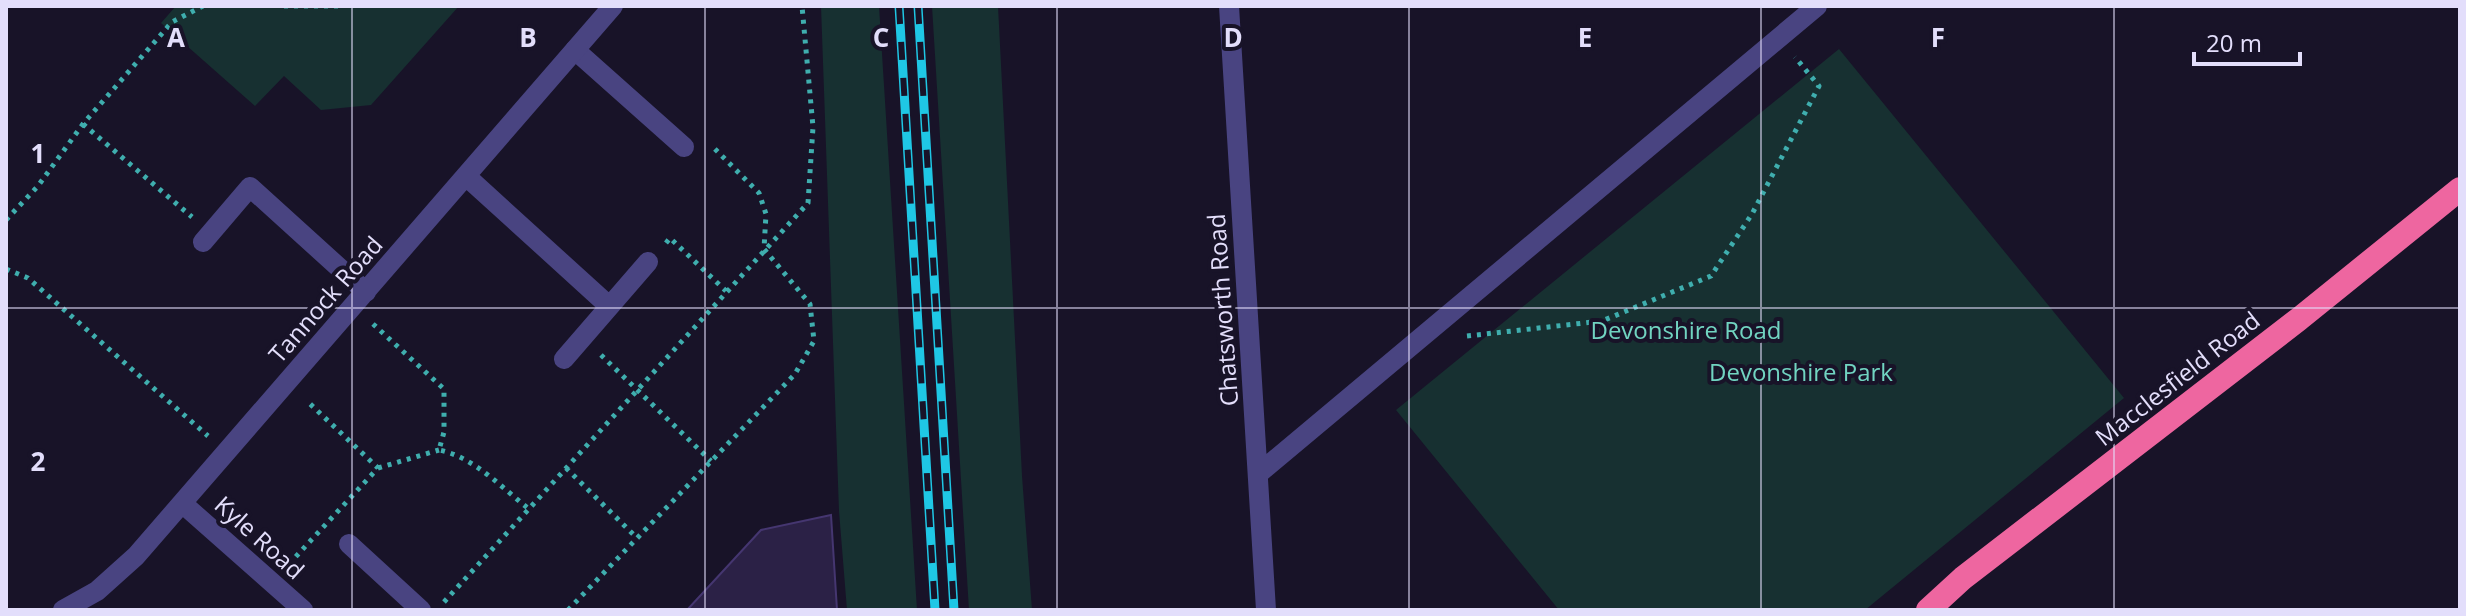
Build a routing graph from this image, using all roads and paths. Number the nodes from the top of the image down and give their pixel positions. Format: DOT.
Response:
graph roads {
  1 [pos="203,6"];
  2 [pos="284,6"];
  3 [pos="342,6"];
  4 [pos="613,6"];
  5 [pos="802,6"];
  6 [pos="1229,6"];
  7 [pos="1817,6"];
  8 [pos="1779,38"];
  9 [pos="575,50"];
  10 [pos="83,124"];
  11 [pos="684,147"];
  12 [pos="466,176"];
  13 [pos="2460,189"];
  14 [pos="6,220"];
  15 [pos="207,237"];
  16 [pos="764,249"];
  17 [pos="648,262"];
  18 [pos="6,269"];
  19 [pos="726,291"];
  20 [pos="359,299"];
  21 [pos="609,306"];
  22 [pos="583,337"];
  23 [pos="1417,341"];
  24 [pos="564,359"];
  25 [pos="287,382"];
  26 [pos="637,389"];
  27 [pos="439,450"];
  28 [pos="226,452"];
  29 [pos="711,461"];
  30 [pos="378,468"];
  31 [pos="566,468"];
  32 [pos="1258,474"];
  33 [pos="182,503"];
  34 [pos="529,509"];
  35 [pos="637,538"];
  36 [pos="349,544"];
  37 [pos="272,582"];
  38 [pos="428,608"];
  39 [pos="63,610"];
  40 [pos="303,610"];
  41 [pos="568,610"];
  42 [pos="1266,610"];
  43 [pos="1928,610"];
  1 -- 10 [label="path"];
  2 -- 3 [label="path"];
  4 -- 9 [label="street, Tannock Road"];
  5 -- 16 [label="path"];
  6 -- 32 [label="street, Chatsworth Road"];
  7 -- 8 [label="street"];
  8 -- 23 [label="street"];
  8 -- 23 [label="path"];
  9 -- 11 [label="street"];
  9 -- 12 [label="street, Tannock Road"];
  10 -- 14 [label="path"];
  10 -- 15 [label="path"];
  11 -- 16 [label="path"];
  12 -- 20 [label="street, Tannock Road"];
  12 -- 21 [label="street"];
  13 -- 43 [label="highway, Macclesfield Road"];
  15 -- 20 [label="street"];
  16 -- 19 [label="path"];
  16 -- 29 [label="path"];
  17 -- 19 [label="path"];
  17 -- 21 [label="street"];
  18 -- 28 [label="path"];
  19 -- 26 [label="path"];
  20 -- 25 [label="street, Tannock Road"];
  20 -- 27 [label="path"];
  21 -- 22 [label="street"];
  22 -- 24 [label="street"];
  22 -- 26 [label="path"];
  23 -- 32 [label="street"];
  25 -- 28 [label="street, Tannock Road"];
  25 -- 30 [label="path"];
  26 -- 29 [label="path"];
  26 -- 31 [label="path"];
  27 -- 30 [label="path"];
  27 -- 34 [label="path"];
  28 -- 33 [label="street, Tannock Road"];
  29 -- 35 [label="path"];
  30 -- 37 [label="path"];
  31 -- 34 [label="path"];
  31 -- 35 [label="path"];
  32 -- 42 [label="street, Chatsworth Road"];
  33 -- 37 [label="street, Kyle Road"];
  33 -- 39 [label="street, Tannock Road"];
  34 -- 38 [label="path"];
  35 -- 41 [label="path"];
  36 -- 38 [label="street"];
  37 -- 40 [label="street, Kyle Road"];
}
